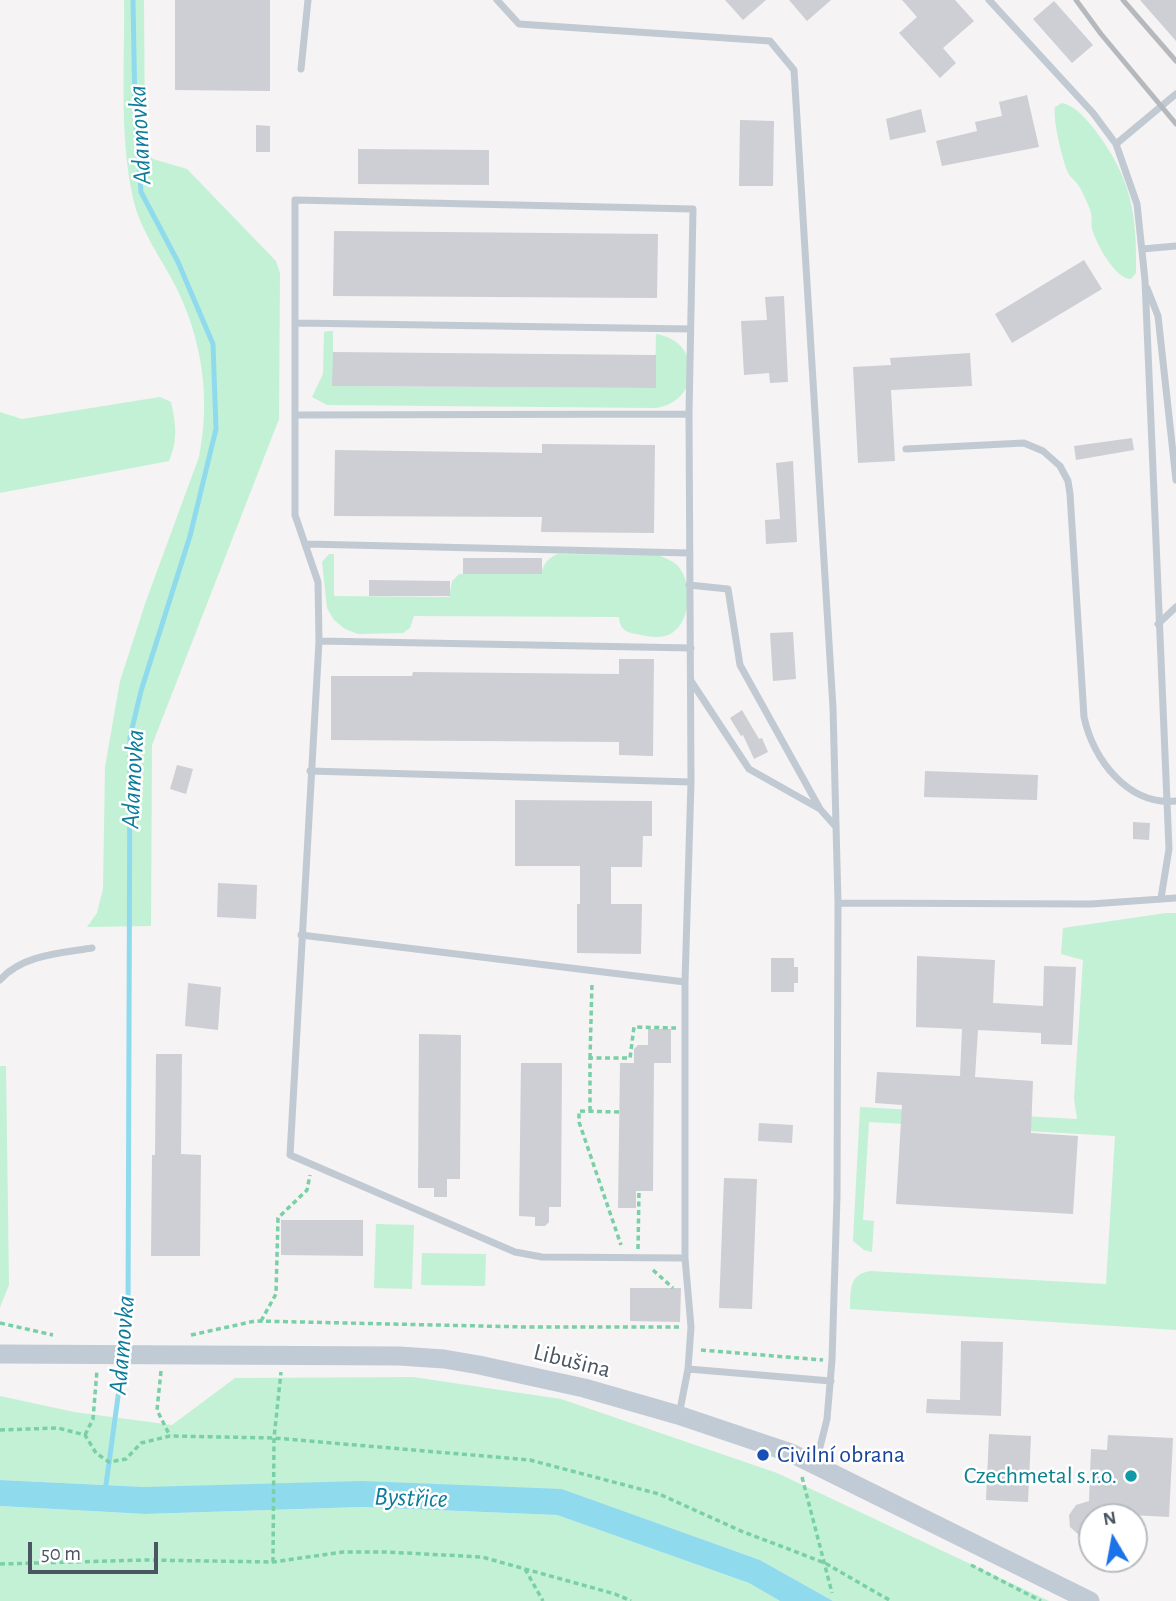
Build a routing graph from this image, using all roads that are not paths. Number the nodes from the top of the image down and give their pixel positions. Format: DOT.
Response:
graph roads {
  1 [pos="308,0"];
  2 [pos="497,0"];
  3 [pos="989,0"];
  4 [pos="301,69"];
  5 [pos="1176,93"];
  6 [pos="1116,144"];
  7 [pos="1176,246"];
  8 [pos="1142,249"];
  9 [pos="1144,280"];
  10 [pos="296,323"];
  11 [pos="690,329"];
  12 [pos="689,414"];
  13 [pos="296,415"];
  14 [pos="906,449"];
  15 [pos="1176,480"];
  16 [pos="307,544"];
  17 [pos="690,553"];
  18 [pos="689,586"];
  19 [pos="1176,607"];
  20 [pos="1158,624"];
  21 [pos="319,641"];
  22 [pos="691,648"];
  23 [pos="691,680"];
  24 [pos="310,771"];
  25 [pos="691,782"];
  26 [pos="1176,801"];
  27 [pos="1165,802"];
  28 [pos="820,809"];
  29 [pos="836,827"];
  30 [pos="1161,898"];
  31 [pos="1176,898"];
  32 [pos="838,904"];
  33 [pos="301,935"];
  34 [pos="92,948"];
  35 [pos="0,980"];
  36 [pos="685,982"];
  37 [pos="685,1258"];
  38 [pos="0,1354"];
  39 [pos="688,1369"];
  40 [pos="831,1381"];
  41 [pos="678,1415"];
  42 [pos="816,1464"];
  43 [pos="1090,1601"];
  1 -- 4 [label="lane"];
  2 -- 29 [label="lane"];
  3 -- 6 [label="lane"];
  5 -- 6 [label="lane"];
  6 -- 8 [label="lane"];
  7 -- 8 [label="lane"];
  8 -- 9 [label="lane"];
  9 -- 15 [label="lane"];
  9 -- 20 [label="lane"];
  10 -- 11 [label="lane"];
  10 -- 11 [label="lane"];
  10 -- 13 [label="lane"];
  11 -- 12 [label="lane"];
  12 -- 13 [label="lane"];
  12 -- 17 [label="lane"];
  13 -- 16 [label="lane"];
  14 -- 27 [label="lane"];
  16 -- 17 [label="lane"];
  16 -- 21 [label="lane"];
  17 -- 18 [label="lane"];
  18 -- 22 [label="lane"];
  18 -- 28 [label="lane"];
  19 -- 20 [label="lane"];
  20 -- 27 [label="lane"];
  21 -- 22 [label="lane"];
  21 -- 24 [label="lane"];
  22 -- 23 [label="lane"];
  23 -- 25 [label="lane"];
  23 -- 28 [label="lane"];
  24 -- 25 [label="lane"];
  24 -- 33 [label="lane"];
  25 -- 36 [label="lane"];
  26 -- 27 [label="lane"];
  27 -- 30 [label="lane"];
  28 -- 29 [label="lane"];
  29 -- 32 [label="lane"];
  30 -- 31 [label="lane"];
  30 -- 32 [label="lane"];
  32 -- 40 [label="lane"];
  33 -- 36 [label="lane"];
  33 -- 37 [label="lane"];
  34 -- 35 [label="lane"];
  36 -- 37 [label="lane"];
  37 -- 39 [label="lane"];
  38 -- 41 [label="street, Libušina"];
  39 -- 40 [label="lane"];
  39 -- 41 [label="lane"];
  40 -- 42 [label="lane"];
  41 -- 42 [label="street, Libušina"];
  42 -- 43 [label="street, Libušina"];
}
